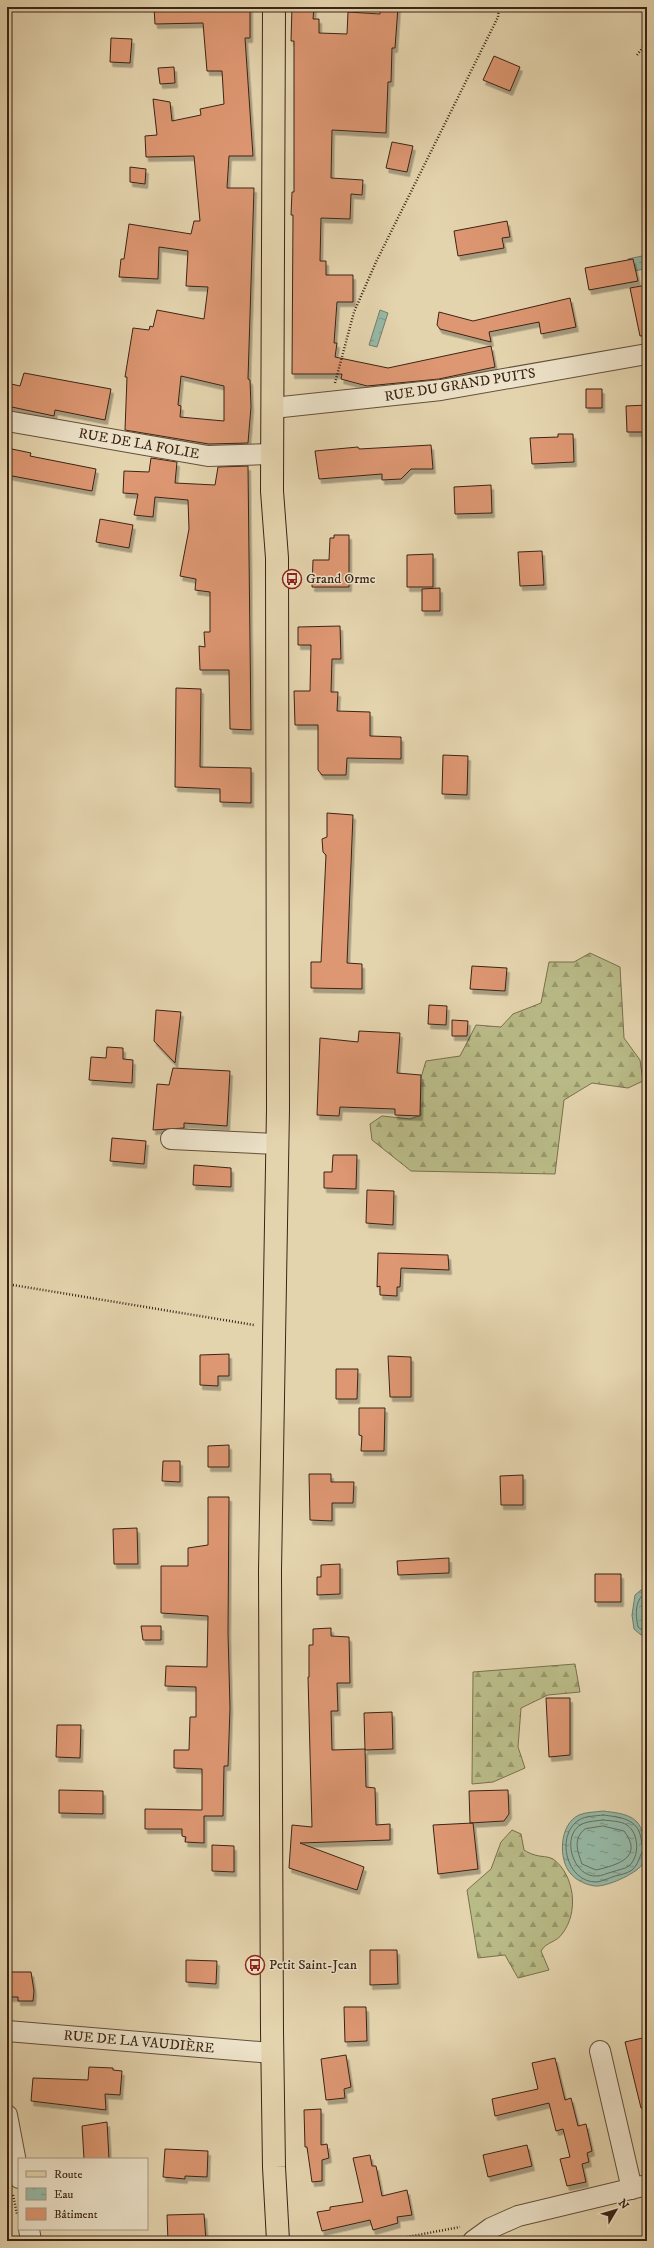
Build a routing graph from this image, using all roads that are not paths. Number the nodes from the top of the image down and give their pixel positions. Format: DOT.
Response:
graph roads {
  1 [pos="274,7"];
  2 [pos="647,354"];
  3 [pos="273,408"];
  4 [pos="7,421"];
  5 [pos="272,454"];
  6 [pos="171,1139"];
  7 [pos="277,1144"];
  8 [pos="7,2031"];
  9 [pos="600,2051"];
  10 [pos="272,2053"];
  11 [pos="7,2115"];
  12 [pos="18,2173"];
  13 [pos="640,2187"];
  14 [pos="29,2230"];
  15 [pos="477,2238"];
  16 [pos="31,2241"];
  17 [pos="278,2241"];
  1 -- 3 [label="main road"];
  2 -- 3 [label="street, RUE DU GRAND PUITS"];
  3 -- 5 [label="main road"];
  4 -- 5 [label="street, RUE DE LA FOLIE"];
  5 -- 7 [label="main road"];
  6 -- 7 [label="street"];
  7 -- 10 [label="main road"];
  8 -- 10 [label="street, RUE DE LA VAUDIÈRE"];
  9 -- 13 [label="street"];
  10 -- 17 [label="main road"];
  11 -- 12 [label="street"];
  13 -- 15 [label="street"];
  14 -- 16 [label="street"];
}
